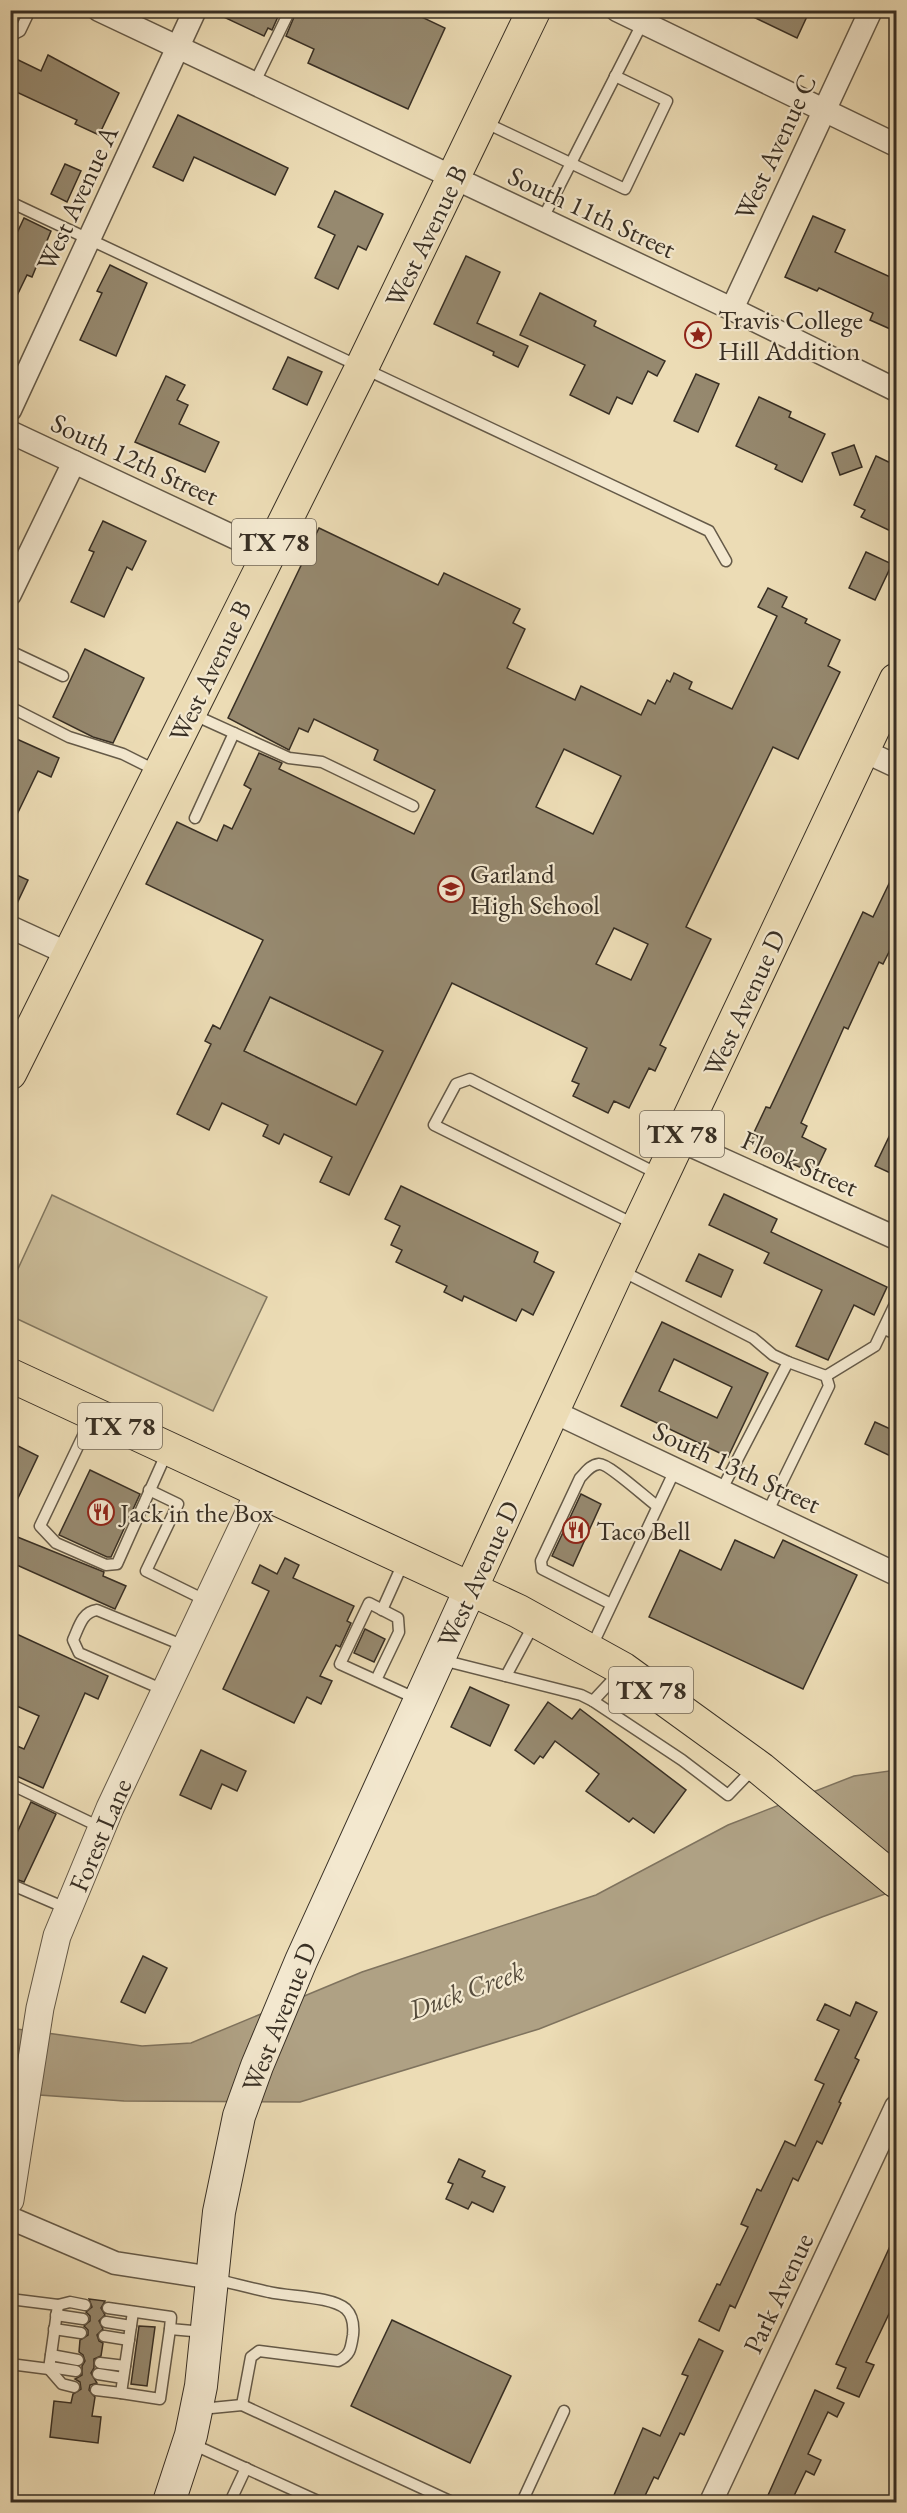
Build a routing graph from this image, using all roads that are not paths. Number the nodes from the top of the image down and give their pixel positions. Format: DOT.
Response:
graph roads {
  1 [pos="30,10"];
  2 [pos="99,10"];
  3 [pos="195,10"];
  4 [pos="290,10"];
  5 [pos="534,10"];
  6 [pos="617,10"];
  7 [pos="871,10"];
  8 [pos="646,16"];
  9 [pos="10,36"];
  10 [pos="178,48"];
  11 [pos="615,76"];
  12 [pos="254,84"];
  13 [pos="824,110"];
  14 [pos="482,121"];
  15 [pos="897,145"];
  16 [pos="572,164"];
  17 [pos="454,178"];
  18 [pos="10,202"];
  19 [pos="542,220"];
  20 [pos="88,240"];
  21 [pos="732,309"];
  22 [pos="362,367"];
  23 [pos="897,390"];
  24 [pos="10,410"];
  25 [pos="10,432"];
  26 [pos="74,462"];
  27 [pos="268,553"];
  28 [pos="726,561"];
  29 [pos="11,590"];
  30 [pos="10,651"];
  31 [pos="63,676"];
  32 [pos="897,680"];
  33 [pos="10,707"];
  34 [pos="189,712"];
  35 [pos="234,733"];
  36 [pos="864,751"];
  37 [pos="897,766"];
  38 [pos="160,772"];
  39 [pos="413,806"];
  40 [pos="195,818"];
  41 [pos="10,927"];
  42 [pos="69,954"];
  43 [pos="10,1073"];
  44 [pos="680,1140"];
  45 [pos="662,1176"];
  46 [pos="639,1226"];
  47 [pos="897,1238"];
  48 [pos="618,1269"];
  49 [pos="897,1302"];
  50 [pos="884,1329"];
  51 [pos="897,1334"];
  52 [pos="788,1362"];
  53 [pos="826,1376"];
  54 [pos="13,1385"];
  55 [pos="552,1411"];
  56 [pos="93,1414"];
  57 [pos="168,1449"];
  58 [pos="675,1470"];
  59 [pos="149,1490"];
  60 [pos="721,1491"];
  61 [pos="259,1492"];
  62 [pos="657,1506"];
  63 [pos="767,1513"];
  64 [pos="404,1559"];
  65 [pos="897,1574"];
  66 [pos="470,1590"];
  67 [pos="208,1601"];
  68 [pos="611,1604"];
  69 [pos="382,1610"];
  70 [pos="535,1621"];
  71 [pos="187,1647"];
  72 [pos="589,1651"];
  73 [pos="438,1660"];
  74 [pos="623,1669"];
  75 [pos="506,1676"];
  76 [pos="376,1680"];
  77 [pos="166,1691"];
  78 [pos="420,1700"];
  79 [pos="592,1701"];
  80 [pos="758,1767"];
  81 [pos="10,1784"];
  82 [pos="102,1828"];
  83 [pos="897,1881"];
  84 [pos="10,1884"];
  85 [pos="68,1909"];
  86 [pos="897,2107"];
  87 [pos="10,2200"];
  88 [pos="10,2218"];
  89 [pos="213,2278"];
  90 [pos="10,2299"];
  91 [pos="86,2305"];
  92 [pos="108,2308"];
  93 [pos="57,2310"];
  94 [pos="133,2312"];
  95 [pos="84,2319"];
  96 [pos="106,2322"];
  97 [pos="131,2326"];
  98 [pos="54,2329"];
  99 [pos="170,2329"];
  100 [pos="207,2332"];
  101 [pos="81,2333"];
  102 [pos="104,2336"];
  103 [pos="129,2340"];
  104 [pos="10,2364"];
  105 [pos="50,2364"];
  106 [pos="77,2365"];
  107 [pos="99,2369"];
  108 [pos="124,2372"];
  109 [pos="74,2387"];
  110 [pos="96,2390"];
  111 [pos="121,2393"];
  112 [pos="242,2405"];
  113 [pos="196,2409"];
  114 [pos="564,2412"];
  115 [pos="189,2442"];
  116 [pos="246,2468"];
  117 [pos="296,2498"];
  118 [pos="169,2502"];
  119 [pos="230,2502"];
  120 [pos="320,2502"];
  121 [pos="452,2502"];
  122 [pos="522,2502"];
  123 [pos="711,2502"];
  1 -- 9 [label="lane"];
  2 -- 10 [label="street, South 11th Street"];
  3 -- 10 [label="street, West Avenue A"];
  4 -- 12 [label="lane"];
  5 -- 14 [label="main road, West Avenue B / TX 78"];
  6 -- 8 [label="street"];
  7 -- 13 [label="street, West Avenue C"];
  8 -- 11 [label="lane"];
  8 -- 13 [label="street"];
  10 -- 12 [label="street, South 11th Street"];
  10 -- 20 [label="street, West Avenue A"];
  11 -- 16 [label="lane"];
  11 -- 16 [label="lane"];
  12 -- 17 [label="street, South 11th Street"];
  13 -- 15 [label="street"];
  13 -- 21 [label="street, West Avenue C"];
  14 -- 16 [label="lane"];
  14 -- 17 [label="main road, West Avenue B / TX 78"];
  16 -- 19 [label="lane"];
  17 -- 19 [label="street, South 11th Street"];
  17 -- 22 [label="main road, West Avenue B / TX 78"];
  18 -- 20 [label="lane"];
  19 -- 21 [label="street, South 11th Street"];
  20 -- 22 [label="lane"];
  20 -- 24 [label="street, West Avenue A"];
  21 -- 23 [label="street, South 11th Street"];
  22 -- 27 [label="main road, West Avenue B / TX 78"];
  22 -- 28 [label="lane"];
  25 -- 26 [label="street, South 12th Street"];
  26 -- 27 [label="street, South 12th Street"];
  26 -- 29 [label="street"];
  27 -- 34 [label="main road, West Avenue B / TX 78"];
  30 -- 31 [label="lane"];
  32 -- 36 [label="main road, West Avenue D / TX 78"];
  33 -- 38 [label="lane"];
  34 -- 35 [label="lane"];
  34 -- 38 [label="main road, West Avenue B / TX 78"];
  35 -- 39 [label="lane"];
  35 -- 40 [label="lane"];
  36 -- 37 [label="street"];
  36 -- 44 [label="main road, West Avenue D / TX 78"];
  38 -- 42 [label="main road, West Avenue B / TX 78"];
  41 -- 42 [label="street"];
  42 -- 43 [label="main road, West Avenue B / TX 78"];
  44 -- 45 [label="main road, West Avenue D / TX 78"];
  44 -- 47 [label="street, Flook Street"];
  45 -- 46 [label="main road, West Avenue D / TX 78"];
  45 -- 46 [label="lane"];
  46 -- 48 [label="main road, West Avenue D / TX 78"];
  48 -- 52 [label="lane"];
  48 -- 55 [label="main road, West Avenue D / TX 78"];
  49 -- 50 [label="lane"];
  50 -- 51 [label="lane"];
  50 -- 53 [label="lane"];
  52 -- 53 [label="lane"];
  52 -- 60 [label="lane"];
  53 -- 63 [label="lane"];
  54 -- 56 [label="main road, TX 78"];
  55 -- 58 [label="street, South 13th Street"];
  55 -- 66 [label="main road, West Avenue D / TX 78"];
  56 -- 57 [label="main road, TX 78"];
  56 -- 59 [label="lane"];
  57 -- 59 [label="lane"];
  57 -- 61 [label="main road, TX 78"];
  58 -- 60 [label="street, South 13th Street"];
  58 -- 62 [label="lane"];
  59 -- 67 [label="lane"];
  60 -- 63 [label="street, South 13th Street"];
  61 -- 64 [label="main road, TX 78"];
  61 -- 67 [label="street, Forest Lane"];
  62 -- 68 [label="lane"];
  62 -- 68 [label="lane"];
  63 -- 65 [label="street, South 13th Street"];
  64 -- 66 [label="main road, TX 78"];
  64 -- 69 [label="lane"];
  66 -- 70 [label="main road, TX 78"];
  66 -- 73 [label="main road, West Avenue D"];
  67 -- 71 [label="street, Forest Lane"];
  68 -- 72 [label="lane"];
  69 -- 76 [label="lane"];
  69 -- 76 [label="lane"];
  70 -- 72 [label="main road, TX 78"];
  70 -- 75 [label="lane"];
  71 -- 77 [label="street, Forest Lane"];
  71 -- 77 [label="lane"];
  72 -- 74 [label="main road, TX 78"];
  73 -- 75 [label="lane"];
  73 -- 78 [label="main road, West Avenue D"];
  74 -- 79 [label="lane"];
  74 -- 80 [label="main road, TX 78"];
  75 -- 79 [label="lane"];
  76 -- 78 [label="lane"];
  77 -- 82 [label="street, Forest Lane"];
  78 -- 89 [label="main road, West Avenue D"];
  79 -- 80 [label="lane"];
  80 -- 83 [label="main road, TX 78"];
  81 -- 82 [label="lane"];
  82 -- 85 [label="street, Forest Lane"];
  84 -- 85 [label="lane"];
  85 -- 87 [label="street, Forest Lane"];
  86 -- 123 [label="street, Park Avenue"];
  88 -- 89 [label="street"];
  89 -- 100 [label="main road, West Avenue D"];
  89 -- 112 [label="lane"];
  90 -- 93 [label="lane"];
  91 -- 93 [label="lane"];
  92 -- 94 [label="lane"];
  93 -- 95 [label="lane"];
  93 -- 98 [label="lane"];
  94 -- 97 [label="lane"];
  94 -- 99 [label="lane"];
  96 -- 97 [label="lane"];
  97 -- 103 [label="lane"];
  98 -- 101 [label="lane"];
  98 -- 105 [label="lane"];
  99 -- 100 [label="lane"];
  99 -- 111 [label="lane"];
  100 -- 113 [label="main road, West Avenue D"];
  102 -- 103 [label="lane"];
  103 -- 108 [label="lane"];
  104 -- 105 [label="lane"];
  105 -- 106 [label="lane"];
  105 -- 109 [label="lane"];
  107 -- 108 [label="lane"];
  108 -- 111 [label="lane"];
  110 -- 111 [label="lane"];
  112 -- 113 [label="lane"];
  112 -- 121 [label="lane"];
  113 -- 115 [label="main road, West Avenue D"];
  114 -- 122 [label="lane"];
  115 -- 116 [label="lane"];
  115 -- 118 [label="main road, West Avenue D"];
  116 -- 117 [label="lane"];
  116 -- 119 [label="lane"];
  117 -- 120 [label="lane"];
}
